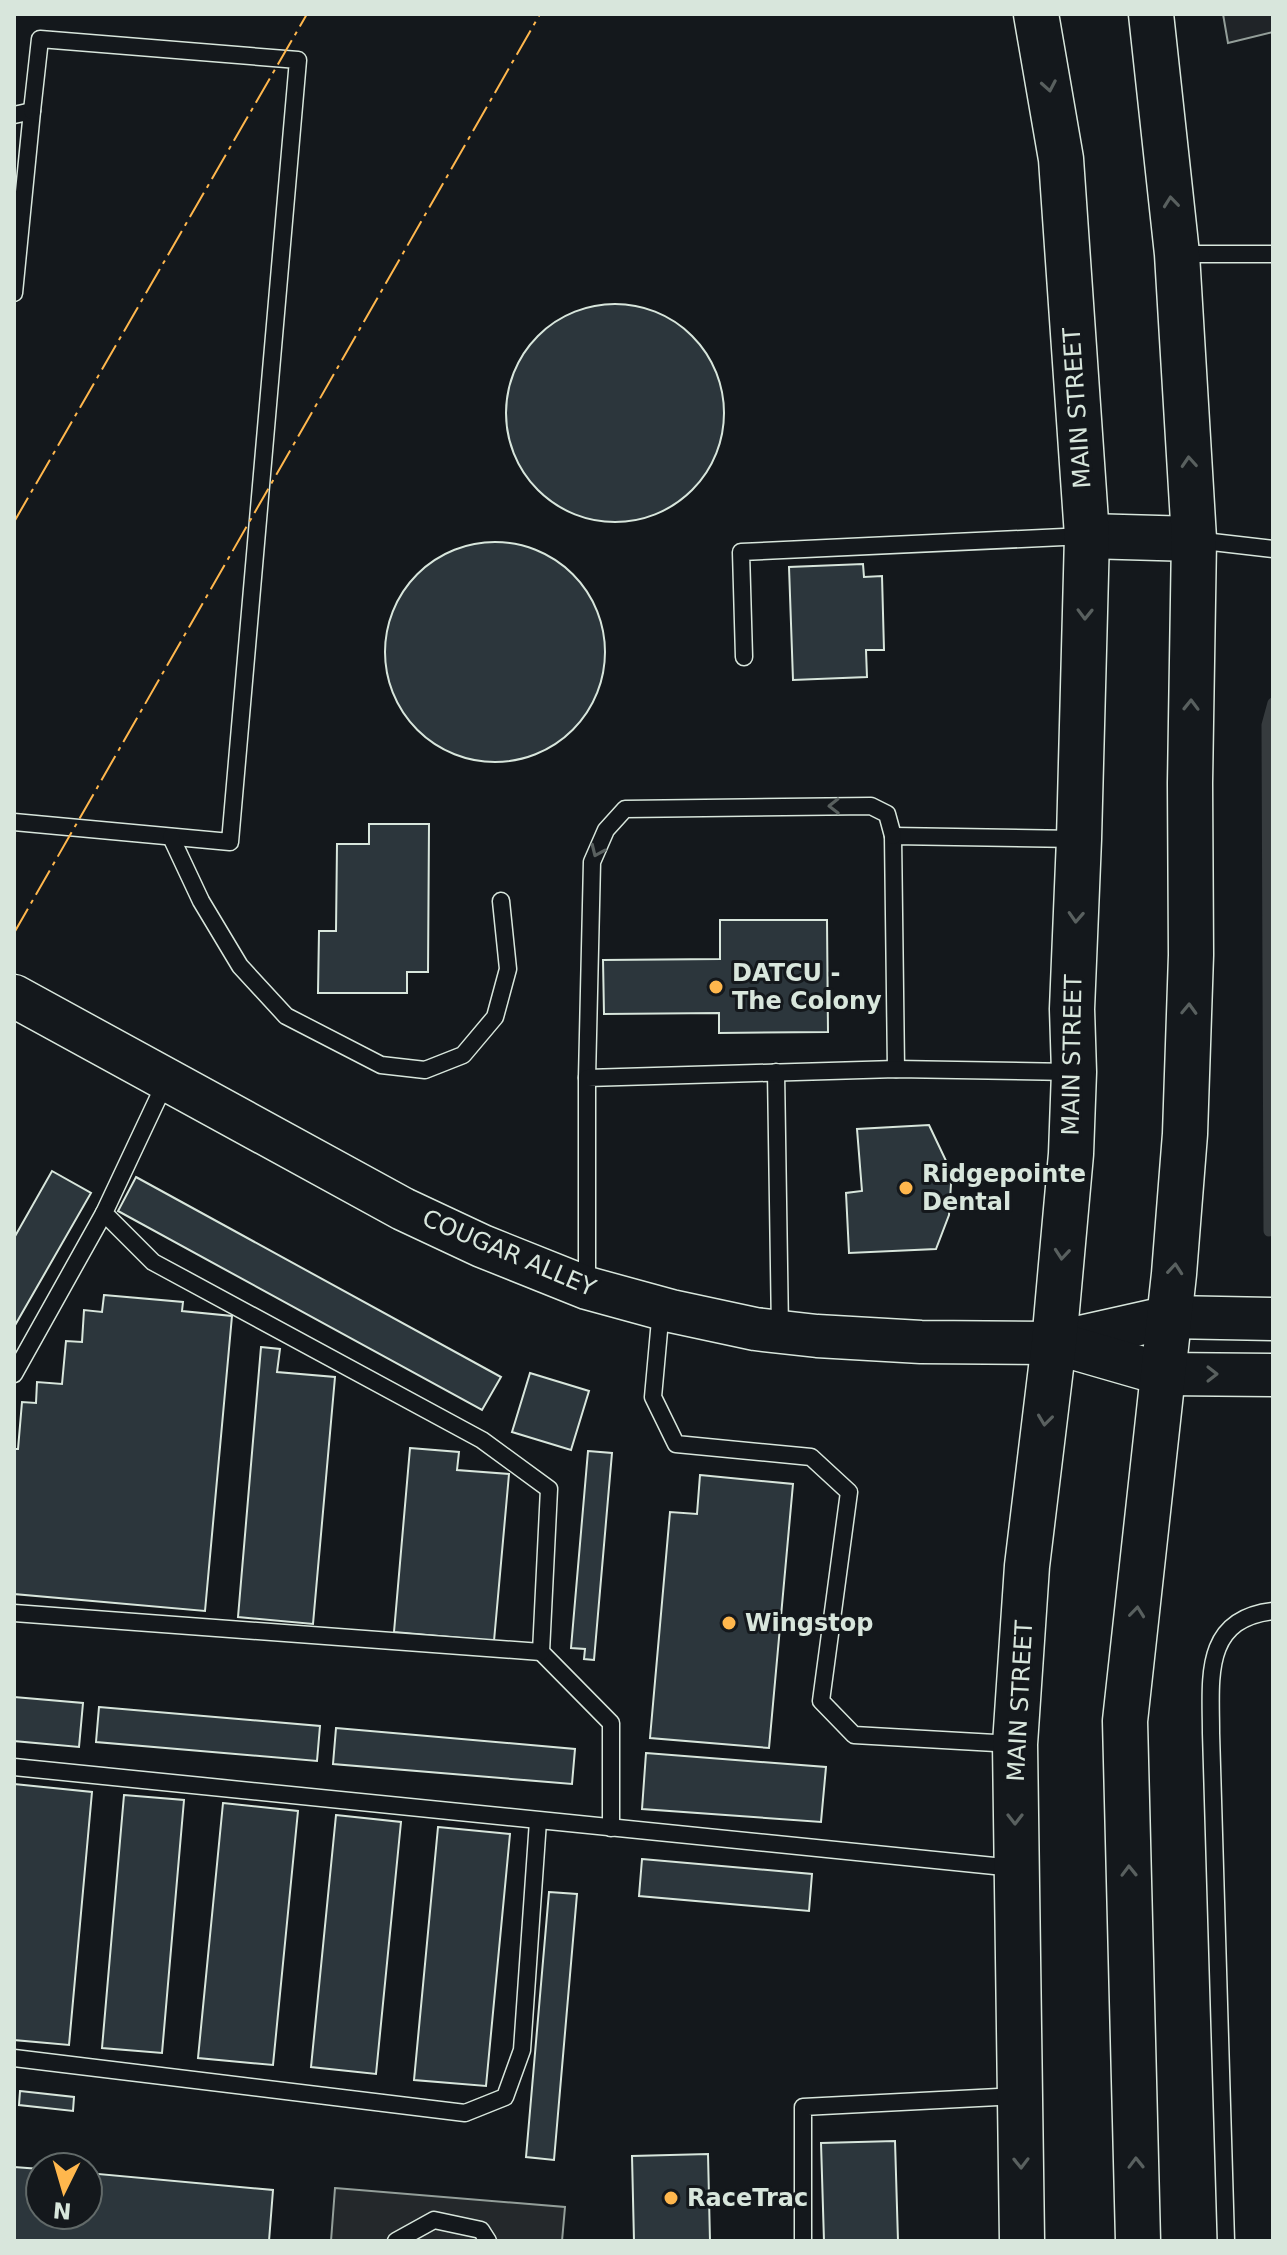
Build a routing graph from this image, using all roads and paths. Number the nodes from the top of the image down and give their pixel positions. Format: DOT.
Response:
graph roads {
  1 [pos="1036,14"];
  2 [pos="1151,14"];
  3 [pos="32,111"];
  4 [pos="14,115"];
  5 [pos="1177,254"];
  6 [pos="1273,254"];
  7 [pos="14,293"];
  8 [pos="1087,536"];
  9 [pos="1194,539"];
  10 [pos="1273,549"];
  11 [pos="744,657"];
  12 [pos="14,822"];
  13 [pos="893,836"];
  14 [pos="171,837"];
  15 [pos="1079,839"];
  16 [pos="501,901"];
  17 [pos="14,996"];
  18 [pos="896,1069"];
  19 [pos="776,1072"];
  20 [pos="1074,1072"];
  21 [pos="167,1078"];
  22 [pos="587,1078"];
  23 [pos="104,1213"];
  24 [pos="587,1288"];
  25 [pos="661,1309"];
  26 [pos="1170,1317"];
  27 [pos="1273,1319"];
  28 [pos="780,1331"];
  29 [pos="1054,1343"];
  30 [pos="14,1374"];
  31 [pos="1163,1374"];
  32 [pos="1273,1375"];
  33 [pos="1273,1611"];
  34 [pos="14,1613"];
  35 [pos="541,1652"];
  36 [pos="1015,1744"];
  37 [pos="14,1767"];
  38 [pos="538,1821"];
  39 [pos="611,1828"];
  40 [pos="1016,1868"];
  41 [pos="14,2058"];
  42 [pos="1020,2096"];
  43 [pos="396,2241"];
  44 [pos="488,2241"];
  45 [pos="803,2241"];
  46 [pos="1022,2241"];
  47 [pos="1138,2241"];
  48 [pos="1226,2241"];
  1 -- 8 [label="main road, MAIN STREET, one-way"];
  5 -- 2 [label="main road, one-way"];
  3 -- 4 [label="lane"];
  3 -- 7 [label="lane"];
  3 -- 14 [label="lane"];
  5 -- 6 [label="lane"];
  9 -- 5 [label="main road, one-way"];
  8 -- 9 [label="main road"];
  8 -- 11 [label="lane"];
  8 -- 15 [label="main road, MAIN STREET, one-way"];
  9 -- 10 [label="lane"];
  26 -- 9 [label="main road, one-way"];
  12 -- 14 [label="lane"];
  13 -- 15 [label="lane"];
  13 -- 18 [label="lane"];
  13 -- 22 [label="lane, one-way"];
  14 -- 16 [label="lane"];
  15 -- 20 [label="main road, MAIN STREET, one-way"];
  17 -- 21 [label="street, COUGAR ALLEY"];
  18 -- 19 [label="lane"];
  18 -- 20 [label="lane"];
  19 -- 22 [label="lane"];
  19 -- 28 [label="lane"];
  20 -- 29 [label="main road, MAIN STREET, one-way"];
  21 -- 23 [label="lane"];
  21 -- 24 [label="street, COUGAR ALLEY"];
  22 -- 24 [label="lane"];
  23 -- 30 [label="lane"];
  23 -- 35 [label="lane"];
  24 -- 25 [label="street, COUGAR ALLEY"];
  25 -- 28 [label="street, COUGAR ALLEY"];
  25 -- 36 [label="lane"];
  26 -- 27 [label="street"];
  26 -- 29 [label="street"];
  26 -- 31 [label="main road"];
  28 -- 29 [label="street, COUGAR ALLEY"];
  29 -- 31 [label="street"];
  29 -- 36 [label="main road, MAIN STREET, one-way"];
  31 -- 32 [label="street, one-way"];
  47 -- 31 [label="main road, one-way"];
  33 -- 48 [label="lane"];
  34 -- 35 [label="lane"];
  35 -- 39 [label="lane"];
  36 -- 40 [label="main road, MAIN STREET, one-way"];
  37 -- 38 [label="lane"];
  38 -- 39 [label="lane"];
  38 -- 41 [label="lane"];
  39 -- 40 [label="lane"];
  40 -- 42 [label="main road, MAIN STREET"];
  42 -- 45 [label="lane"];
  42 -- 46 [label="main road, MAIN STREET, one-way"];
  43 -- 44 [label="lane"];
}
